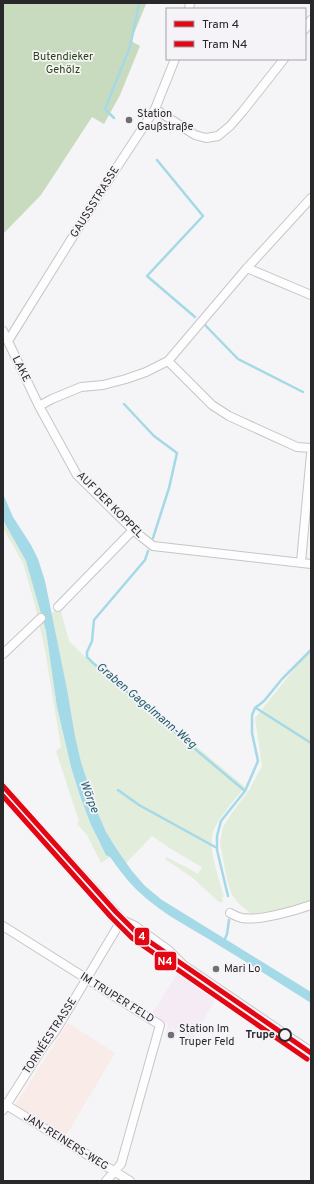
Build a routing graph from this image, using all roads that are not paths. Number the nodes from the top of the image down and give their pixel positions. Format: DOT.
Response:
graph roads {
  1 [pos="175,60"];
  2 [pos="283,60"];
  3 [pos="155,109"];
  4 [pos="311,198"];
  5 [pos="246,268"];
  6 [pos="311,295"];
  7 [pos="3,332"];
  8 [pos="8,341"];
  9 [pos="168,360"];
  10 [pos="40,406"];
  11 [pos="311,448"];
  12 [pos="311,454"];
  13 [pos="133,530"];
  14 [pos="301,562"];
  15 [pos="311,564"];
  16 [pos="58,607"];
  17 [pos="41,618"];
  18 [pos="3,654"];
  19 [pos="4,793"];
  20 [pos="311,906"];
  21 [pos="230,913"];
  22 [pos="122,921"];
  23 [pos="3,926"];
  24 [pos="86,978"];
  25 [pos="311,1053"];
  26 [pos="4,1106"];
  27 [pos="114,1172"];
  28 [pos="106,1181"];
  29 [pos="130,1181"];
  1 -- 3 [label="street, GAUSSSTRASSE"];
  2 -- 3 [label="street"];
  3 -- 8 [label="street, GAUSSSTRASSE"];
  4 -- 5 [label="street"];
  5 -- 6 [label="street"];
  5 -- 9 [label="street"];
  7 -- 8 [label="street, LAKE"];
  8 -- 10 [label="street, LAKE"];
  9 -- 10 [label="street"];
  9 -- 11 [label="street"];
  10 -- 13 [label="street, AUF DER KOPPEL"];
  12 -- 14 [label="street"];
  13 -- 14 [label="street, AUF DER KOPPEL"];
  13 -- 16 [label="street"];
  14 -- 15 [label="street, AUF DER KOPPEL"];
  17 -- 18 [label="street"];
  19 -- 22 [label="street"];
  20 -- 21 [label="street"];
  22 -- 24 [label="street, TORNÉESTRASSE"];
  22 -- 25 [label="street"];
  23 -- 24 [label="street, IM TRUPER FELD"];
  24 -- 26 [label="street, TORNÉESTRASSE"];
  24 -- 27 [label="street, IM TRUPER FELD"];
  26 -- 27 [label="street, JAN-REINERS-WEG"];
  27 -- 28 [label="street"];
  27 -- 29 [label="street, JAN-REINERS-WEG"];
}
